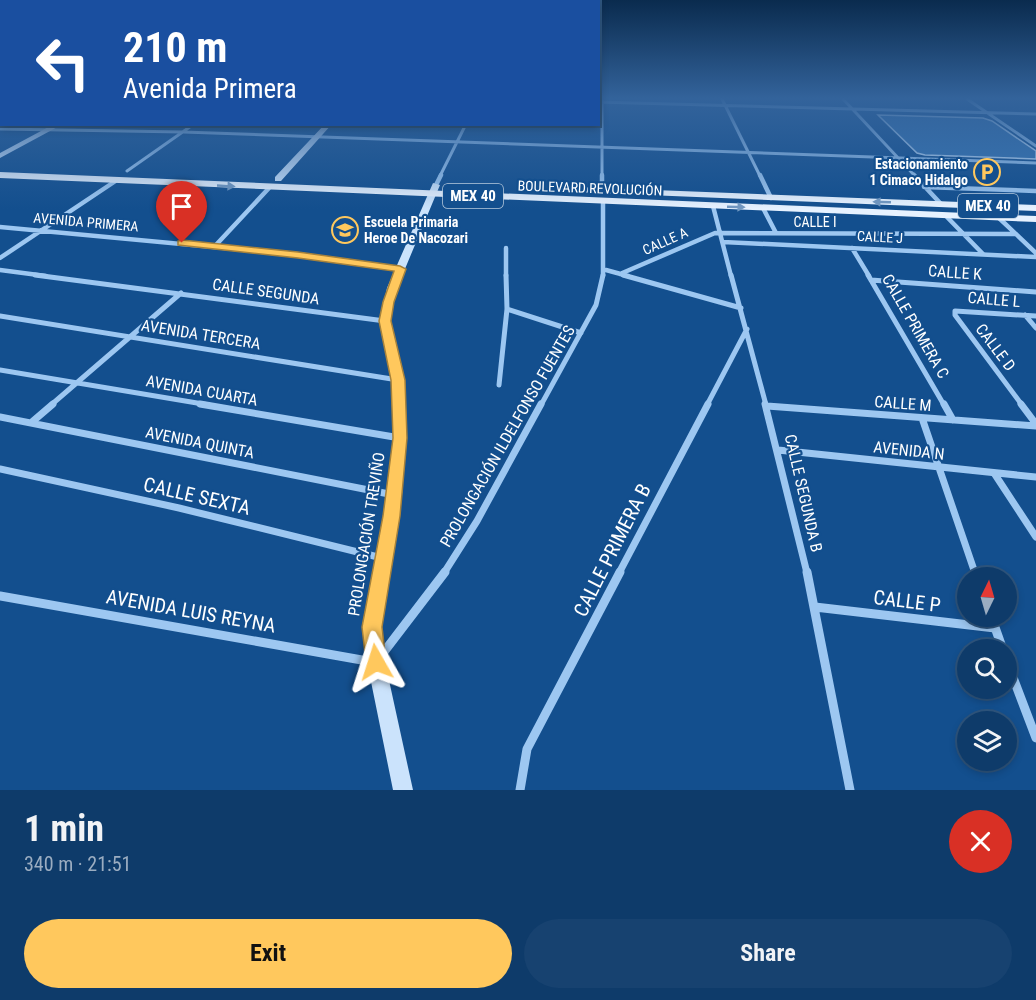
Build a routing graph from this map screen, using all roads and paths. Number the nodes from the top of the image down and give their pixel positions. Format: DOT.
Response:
graph roads {
  1 [pos="38,136"];
  2 [pos="178,136"];
  3 [pos="314,136"];
  4 [pos="318,136"];
  5 [pos="460,136"];
  6 [pos="603,136"];
  7 [pos="742,136"];
  8 [pos="878,136"];
  9 [pos="1020,136"];
  10 [pos="458,142"];
  11 [pos="603,147"];
  12 [pos="1036,147"];
  13 [pos="750,152"];
  14 [pos="0,156"];
  15 [pos="898,158"];
  16 [pos="1036,162"];
  17 [pos="0,167"];
  18 [pos="127,171"];
  19 [pos="0,175"];
  20 [pos="278,179"];
  21 [pos="117,180"];
  22 [pos="924,187"];
  23 [pos="269,188"];
  24 [pos="434,190"];
  25 [pos="1036,191"];
  26 [pos="603,196"];
  27 [pos="771,198"];
  28 [pos="940,204"];
  29 [pos="713,206"];
  30 [pos="763,208"];
  31 [pos="1036,208"];
  32 [pos="946,216"];
  33 [pos="999,218"];
  34 [pos="1036,219"];
  35 [pos="0,228"];
  36 [pos="41,229"];
  37 [pos="721,233"];
  38 [pos="776,233"];
  39 [pos="964,234"];
  40 [pos="1016,234"];
  41 [pos="723,242"];
  42 [pos="215,246"];
  43 [pos="506,248"];
  44 [pos="852,248"];
  45 [pos="984,254"];
  46 [pos="1036,255"];
  47 [pos="0,258"];
  48 [pos="400,269"];
  49 [pos="0,270"];
  50 [pos="606,270"];
  51 [pos="620,274"];
  52 [pos="871,280"];
  53 [pos="181,292"];
  54 [pos="1036,292"];
  55 [pos="741,308"];
  56 [pos="507,309"];
  57 [pos="955,315"];
  58 [pos="1024,315"];
  59 [pos="0,316"];
  60 [pos="1036,316"];
  61 [pos="385,321"];
  62 [pos="1036,328"];
  63 [pos="747,329"];
  64 [pos="581,333"];
  65 [pos="131,336"];
  66 [pos="0,370"];
  67 [pos="398,380"];
  68 [pos="78,382"];
  69 [pos="499,385"];
  70 [pos="767,406"];
  71 [pos="0,417"];
  72 [pos="922,418"];
  73 [pos="953,420"];
  74 [pos="32,422"];
  75 [pos="1036,425"];
  76 [pos="400,438"];
  77 [pos="778,450"];
  78 [pos="938,467"];
  79 [pos="0,469"];
  80 [pos="994,472"];
  81 [pos="1036,477"];
  82 [pos="395,495"];
  83 [pos="1036,537"];
  84 [pos="385,559"];
  85 [pos="973,567"];
  86 [pos="0,596"];
  87 [pos="815,606"];
  88 [pos="995,628"];
  89 [pos="999,639"];
  90 [pos="376,662"];
  91 [pos="1017,688"];
  92 [pos="1036,738"];
  93 [pos="403,790"];
  94 [pos="520,790"];
  95 [pos="850,790"];
  1 -- 14 [label="street"];
  2 -- 18 [label="street"];
  3 -- 4 [label="street"];
  4 -- 10 [label="street"];
  4 -- 20 [label="street"];
  5 -- 10 [label="street"];
  6 -- 11 [label="street, PROLONGACIÓN ILDELFONSO FUENTES"];
  7 -- 13 [label="street"];
  8 -- 15 [label="street"];
  9 -- 12 [label="street"];
  10 -- 11 [label="street"];
  10 -- 24 [label="street"];
  11 -- 13 [label="street"];
  11 -- 26 [label="street, PROLONGACIÓN ILDELFONSO FUENTES"];
  13 -- 15 [label="street"];
  13 -- 27 [label="street"];
  15 -- 16 [label="street"];
  15 -- 22 [label="street"];
  17 -- 18 [label="main road, MEX 40"];
  18 -- 20 [label="main road, MEX 40"];
  19 -- 21 [label="main road, BOULEVARD REVOLUCIÓN / MEX 40"];
  20 -- 24 [label="main road, MEX 40"];
  21 -- 23 [label="main road, BOULEVARD REVOLUCIÓN / MEX 40, one-way"];
  21 -- 36 [label="street"];
  22 -- 25 [label="street"];
  22 -- 28 [label="street"];
  23 -- 24 [label="main road, BOULEVARD REVOLUCIÓN / MEX 40"];
  23 -- 42 [label="street"];
  24 -- 26 [label="main road, BOULEVARD REVOLUCIÓN / MEX 40"];
  24 -- 48 [label="street, PROLONGACIÓN TREVIÑO"];
  26 -- 27 [label="main road, MEX 40"];
  26 -- 29 [label="main road, BOULEVARD REVOLUCIÓN / MEX 40"];
  26 -- 50 [label="street, PROLONGACIÓN ILDELFONSO FUENTES"];
  28 -- 27 [label="main road, MEX 40, one-way"];
  28 -- 31 [label="main road, MEX 40"];
  29 -- 30 [label="main road, BOULEVARD REVOLUCIÓN / MEX 40, one-way"];
  29 -- 37 [label="street, CALLE SEGUNDA B"];
  30 -- 32 [label="main road, BOULEVARD REVOLUCIÓN / MEX 40"];
  30 -- 38 [label="street"];
  32 -- 33 [label="main road, BOULEVARD REVOLUCIÓN / MEX 40"];
  32 -- 39 [label="street"];
  33 -- 34 [label="main road, BOULEVARD REVOLUCIÓN / MEX 40"];
  33 -- 40 [label="street"];
  35 -- 36 [label="street, AVENIDA PRIMERA"];
  36 -- 42 [label="street, AVENIDA PRIMERA"];
  36 -- 47 [label="street"];
  37 -- 38 [label="street, CALLE I"];
  37 -- 41 [label="street, CALLE SEGUNDA B"];
  37 -- 51 [label="street, CALLE A"];
  38 -- 39 [label="street, CALLE I"];
  39 -- 40 [label="street, CALLE I"];
  39 -- 45 [label="street"];
  40 -- 46 [label="street"];
  41 -- 44 [label="street, CALLE J"];
  41 -- 55 [label="street, CALLE SEGUNDA B"];
  42 -- 48 [label="street, AVENIDA PRIMERA"];
  43 -- 56 [label="street"];
  44 -- 45 [label="street, CALLE J"];
  44 -- 52 [label="street, CALLE PRIMERA C"];
  45 -- 46 [label="street, CALLE J"];
  48 -- 61 [label="street, PROLONGACIÓN TREVIÑO"];
  49 -- 53 [label="street, CALLE SEGUNDA"];
  50 -- 51 [label="street"];
  50 -- 64 [label="street, PROLONGACIÓN ILDELFONSO FUENTES"];
  51 -- 55 [label="street"];
  52 -- 54 [label="street, CALLE K"];
  52 -- 73 [label="street, CALLE PRIMERA C"];
  53 -- 61 [label="street, CALLE SEGUNDA"];
  53 -- 65 [label="street"];
  55 -- 63 [label="street, CALLE SEGUNDA B"];
  56 -- 64 [label="street"];
  56 -- 69 [label="street"];
  57 -- 58 [label="street, CALLE L"];
  57 -- 75 [label="street, CALLE D"];
  58 -- 60 [label="street, CALLE L"];
  58 -- 62 [label="street"];
  59 -- 65 [label="street, AVENIDA TERCERA"];
  61 -- 67 [label="street, PROLONGACIÓN TREVIÑO"];
  63 -- 70 [label="street, CALLE SEGUNDA B"];
  63 -- 94 [label="street, CALLE PRIMERA B"];
  64 -- 90 [label="street, PROLONGACIÓN ILDELFONSO FUENTES"];
  65 -- 67 [label="street, AVENIDA TERCERA"];
  65 -- 68 [label="street"];
  66 -- 68 [label="street, AVENIDA CUARTA"];
  67 -- 76 [label="street, PROLONGACIÓN TREVIÑO"];
  68 -- 74 [label="street"];
  68 -- 76 [label="street, AVENIDA CUARTA"];
  70 -- 72 [label="street, CALLE M"];
  70 -- 77 [label="street, CALLE SEGUNDA B"];
  71 -- 74 [label="street, AVENIDA QUINTA"];
  72 -- 73 [label="street, CALLE M"];
  72 -- 78 [label="street"];
  73 -- 75 [label="street, CALLE M"];
  74 -- 82 [label="street, AVENIDA QUINTA"];
  76 -- 82 [label="street, PROLONGACIÓN TREVIÑO"];
  77 -- 78 [label="street, AVENIDA N"];
  77 -- 87 [label="street, CALLE SEGUNDA B"];
  78 -- 80 [label="street, AVENIDA N"];
  78 -- 85 [label="street"];
  79 -- 84 [label="street, CALLE SEXTA"];
  80 -- 81 [label="street, AVENIDA N"];
  80 -- 83 [label="street"];
  82 -- 84 [label="street, PROLONGACIÓN TREVIÑO"];
  84 -- 90 [label="street, PROLONGACIÓN TREVIÑO"];
  86 -- 90 [label="street, AVENIDA LUIS REYNA"];
  87 -- 88 [label="street, CALLE P"];
  87 -- 95 [label="street, CALLE SEGUNDA B"];
  88 -- 89 [label="street"];
  90 -- 93 [label="street, PROLONGACIÓN TREVIÑO"];
  91 -- 92 [label="street"];
}
